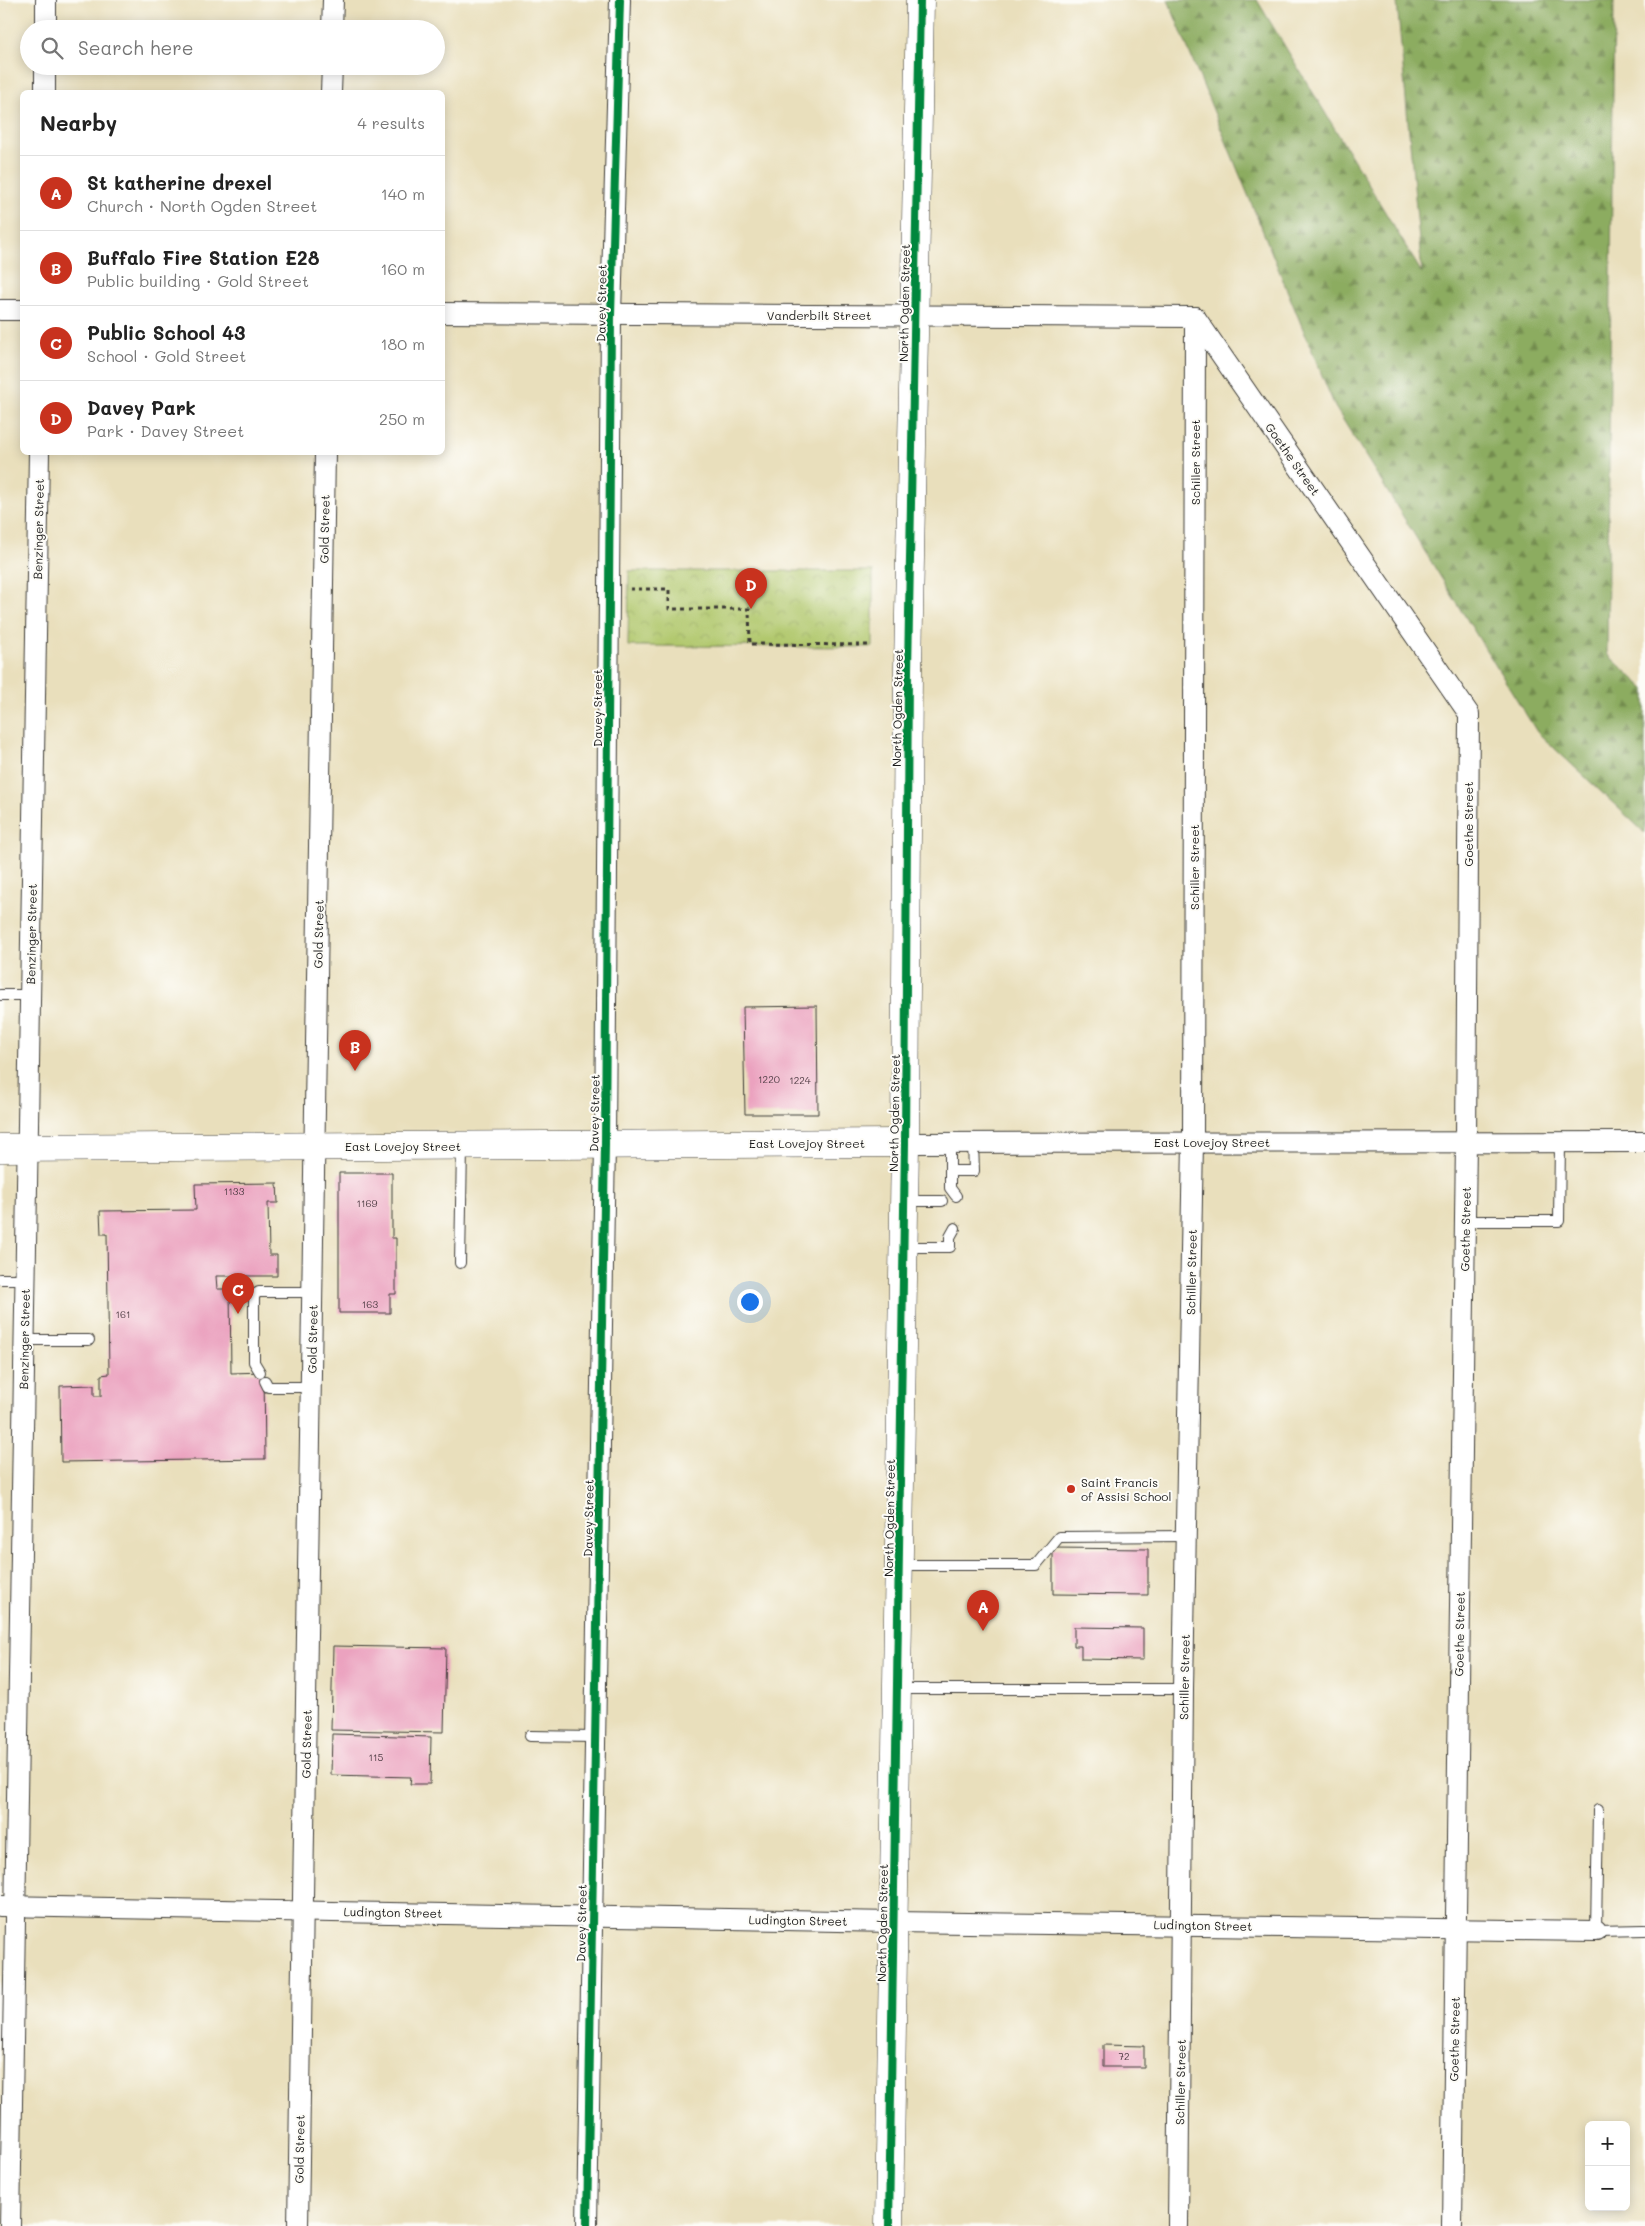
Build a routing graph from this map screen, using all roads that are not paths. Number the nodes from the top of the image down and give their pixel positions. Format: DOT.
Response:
graph roads {
  1 [pos="46,0"];
  2 [pos="333,0"];
  3 [pos="620,0"];
  4 [pos="920,0"];
  5 [pos="46,20"];
  6 [pos="332,20"];
  7 [pos="45,75"];
  8 [pos="332,75"];
  9 [pos="45,90"];
  10 [pos="331,90"];
  11 [pos="0,310"];
  12 [pos="20,310"];
  13 [pos="445,312"];
  14 [pos="612,315"];
  15 [pos="915,316"];
  16 [pos="1195,317"];
  17 [pos="39,455"];
  18 [pos="325,455"];
  19 [pos="0,995"];
  20 [pos="30,995"];
  21 [pos="1466,1141"];
  22 [pos="1193,1142"];
  23 [pos="1560,1142"];
  24 [pos="1645,1142"];
  25 [pos="905,1143"];
  26 [pos="950,1143"];
  27 [pos="974,1143"];
  28 [pos="606,1144"];
  29 [pos="316,1146"];
  30 [pos="462,1146"];
  31 [pos="0,1148"];
  32 [pos="27,1148"];
  33 [pos="950,1171"];
  34 [pos="904,1201"];
  35 [pos="1465,1221"];
  36 [pos="950,1228"];
  37 [pos="903,1247"];
  38 [pos="460,1263"];
  39 [pos="0,1278"];
  40 [pos="25,1279"];
  41 [pos="313,1292"];
  42 [pos="24,1340"];
  43 [pos="89,1340"];
  44 [pos="312,1387"];
  45 [pos="1186,1536"];
  46 [pos="899,1565"];
  47 [pos="898,1689"];
  48 [pos="1183,1689"];
  49 [pos="530,1736"];
  50 [pos="595,1737"];
  51 [pos="1598,1810"];
  52 [pos="8,1906"];
  53 [pos="303,1910"];
  54 [pos="592,1915"];
  55 [pos="893,1922"];
  56 [pos="1182,1924"];
  57 [pos="1454,1929"];
  58 [pos="1645,1930"];
  59 [pos="1596,1931"];
  60 [pos="10,2226"];
  61 [pos="298,2226"];
  62 [pos="586,2226"];
  63 [pos="889,2226"];
  64 [pos="1178,2226"];
  65 [pos="1452,2226"];
  1 -- 5 [label="street"];
  2 -- 6 [label="street"];
  3 -- 14 [label="street, Davey Street"];
  4 -- 15 [label="street, North Ogden Street"];
  7 -- 9 [label="street"];
  8 -- 10 [label="street"];
  11 -- 12 [label="street"];
  13 -- 14 [label="street, Vanderbilt Street"];
  14 -- 15 [label="street, Vanderbilt Street"];
  14 -- 28 [label="street, Davey Street"];
  15 -- 16 [label="street, Vanderbilt Street"];
  15 -- 25 [label="street, North Ogden Street"];
  16 -- 21 [label="street, Goethe Street"];
  16 -- 22 [label="street, Schiller Street"];
  17 -- 20 [label="street, Benzinger Street"];
  18 -- 29 [label="street, Gold Street"];
  19 -- 20 [label="lane"];
  20 -- 32 [label="street, Benzinger Street"];
  21 -- 22 [label="street, East Lovejoy Street"];
  21 -- 23 [label="street, East Lovejoy Street"];
  21 -- 35 [label="street, Goethe Street"];
  22 -- 27 [label="street, East Lovejoy Street"];
  22 -- 45 [label="street, Schiller Street"];
  23 -- 24 [label="street, East Lovejoy Street"];
  23 -- 35 [label="lane"];
  25 -- 26 [label="street, East Lovejoy Street"];
  25 -- 28 [label="street, East Lovejoy Street"];
  25 -- 34 [label="street, North Ogden Street"];
  26 -- 27 [label="street, East Lovejoy Street"];
  26 -- 33 [label="lane"];
  27 -- 33 [label="lane"];
  28 -- 30 [label="street, East Lovejoy Street"];
  28 -- 50 [label="street, Davey Street"];
  29 -- 30 [label="street, East Lovejoy Street"];
  29 -- 32 [label="street, East Lovejoy Street"];
  29 -- 41 [label="street, Gold Street"];
  30 -- 38 [label="lane"];
  31 -- 32 [label="street, East Lovejoy Street"];
  32 -- 40 [label="street, Benzinger Street"];
  33 -- 34 [label="lane"];
  34 -- 37 [label="street, North Ogden Street"];
  35 -- 57 [label="street, Goethe Street"];
  36 -- 37 [label="lane"];
  37 -- 46 [label="street, North Ogden Street"];
  39 -- 40 [label="lane"];
  40 -- 42 [label="street, Benzinger Street"];
  41 -- 44 [label="street, Gold Street"];
  41 -- 44 [label="lane"];
  42 -- 43 [label="lane"];
  42 -- 52 [label="street, Benzinger Street"];
  44 -- 53 [label="street, Gold Street"];
  45 -- 46 [label="lane"];
  45 -- 48 [label="street, Schiller Street"];
  46 -- 47 [label="street, North Ogden Street"];
  47 -- 48 [label="lane"];
  47 -- 55 [label="street, North Ogden Street"];
  48 -- 56 [label="street, Schiller Street"];
  49 -- 50 [label="lane"];
  50 -- 54 [label="street, Davey Street"];
  51 -- 59 [label="lane"];
  52 -- 53 [label="street, Ludington Street"];
  52 -- 60 [label="street, Benzinger Street"];
  53 -- 54 [label="street, Ludington Street"];
  53 -- 61 [label="street, Gold Street"];
  54 -- 55 [label="street, Ludington Street"];
  54 -- 62 [label="street, Davey Street"];
  55 -- 56 [label="street, Ludington Street"];
  55 -- 63 [label="street, North Ogden Street"];
  56 -- 57 [label="street, Ludington Street"];
  56 -- 64 [label="street, Schiller Street"];
  57 -- 59 [label="street, Ludington Street"];
  57 -- 65 [label="street, Goethe Street"];
  58 -- 59 [label="lane"];
}
